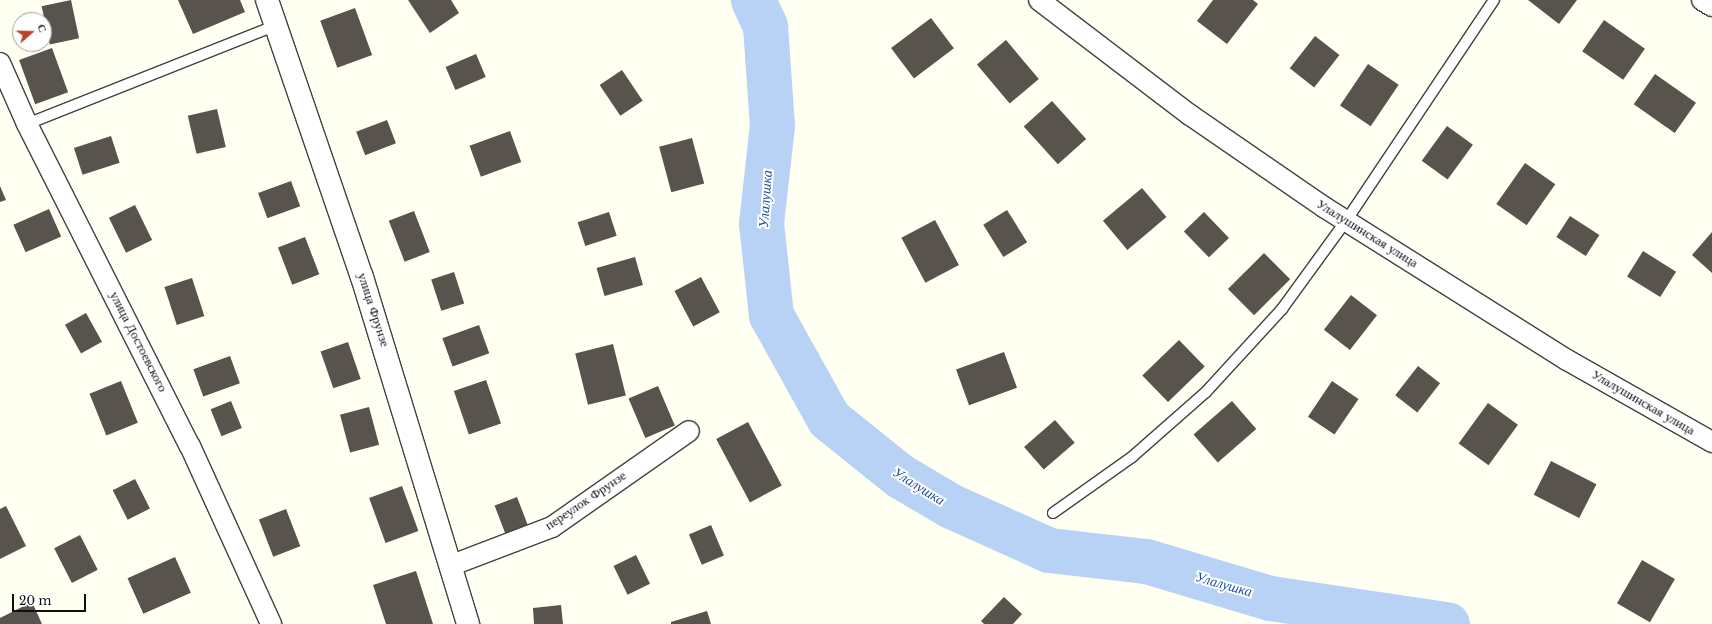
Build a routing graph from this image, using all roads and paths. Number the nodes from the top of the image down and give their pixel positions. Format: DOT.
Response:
graph roads {
  1 [pos="266,0"];
  2 [pos="1039,0"];
  3 [pos="1494,0"];
  4 [pos="1702,0"];
  5 [pos="1712,6"];
  6 [pos="275,26"];
  7 [pos="0,63"];
  8 [pos="27,124"];
  9 [pos="1346,221"];
  10 [pos="689,431"];
  11 [pos="1712,442"];
  12 [pos="1053,513"];
  13 [pos="452,565"];
  14 [pos="270,624"];
  15 [pos="468,624"];
  1 -- 6 [label="street, улица Фрунзе"];
  2 -- 9 [label="street, Улалушинская улица"];
  3 -- 9 [label="lane"];
  4 -- 5 [label="street"];
  6 -- 8 [label="lane"];
  6 -- 13 [label="street, улица Фрунзе"];
  7 -- 8 [label="street, улица Достоевского"];
  8 -- 14 [label="street, улица Достоевского"];
  9 -- 11 [label="street, Улалушинская улица"];
  9 -- 12 [label="lane"];
  10 -- 13 [label="street, переулок Фрунзе"];
  13 -- 15 [label="street, улица Фрунзе"];
}
